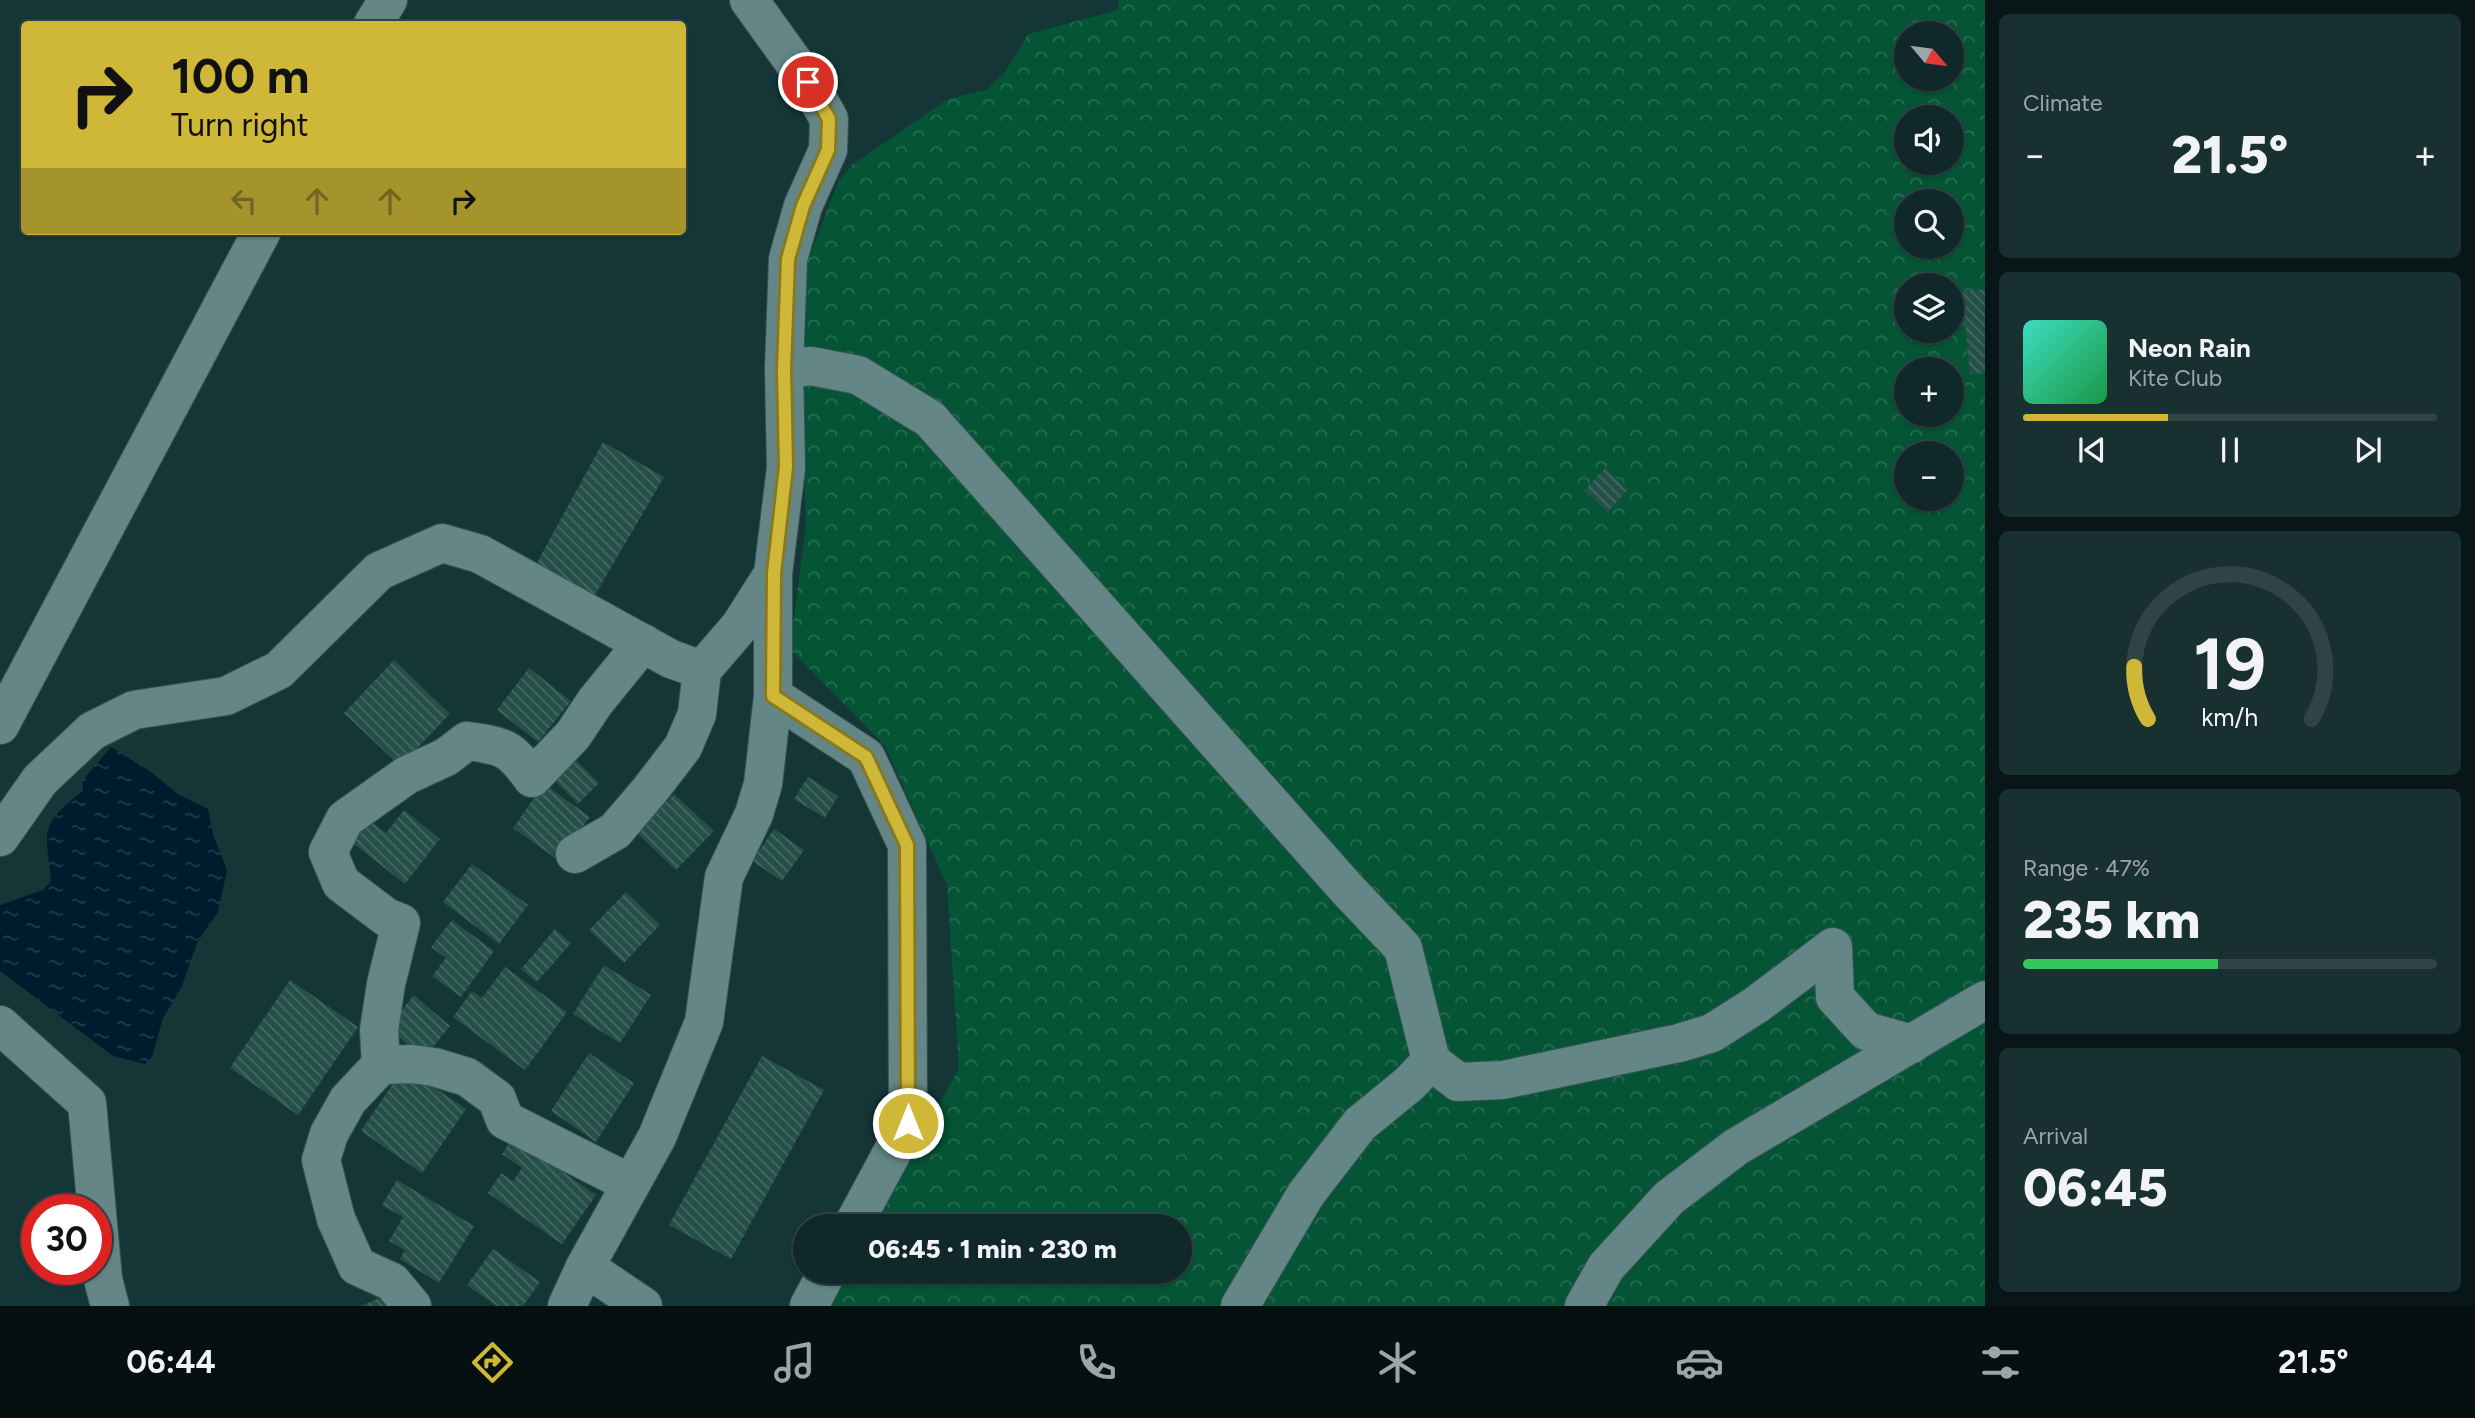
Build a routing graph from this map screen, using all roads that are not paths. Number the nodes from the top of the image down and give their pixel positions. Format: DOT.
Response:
graph roads {
  1 [pos="388,0"];
  2 [pos="749,0"];
  3 [pos="375,21"];
  4 [pos="260,235"];
  5 [pos="784,369"];
  6 [pos="774,573"];
  7 [pos="643,643"];
  8 [pos="702,670"];
  9 [pos="773,696"];
  10 [pos="0,725"];
  11 [pos="0,836"];
  12 [pos="575,854"];
  13 [pos="1985,1000"];
  14 [pos="0,1025"];
  15 [pos="1912,1044"];
  16 [pos="1431,1061"];
  17 [pos="381,1065"];
  18 [pos="631,1184"];
  19 [pos="859,1214"];
  20 [pos="585,1267"];
  21 [pos="820,1284"];
  22 [pos="110,1306"];
  23 [pos="412,1306"];
  24 [pos="567,1306"];
  25 [pos="643,1306"];
  26 [pos="808,1306"];
  27 [pos="1240,1306"];
  28 [pos="1584,1306"];
  1 -- 3 [label="street"];
  2 -- 5 [label="street"];
  4 -- 10 [label="street"];
  5 -- 6 [label="street"];
  5 -- 16 [label="street"];
  6 -- 8 [label="street"];
  6 -- 9 [label="street"];
  7 -- 8 [label="street"];
  7 -- 11 [label="street"];
  7 -- 17 [label="street"];
  8 -- 12 [label="street"];
  9 -- 18 [label="street"];
  9 -- 19 [label="street"];
  13 -- 15 [label="street"];
  14 -- 22 [label="street"];
  15 -- 16 [label="street"];
  15 -- 28 [label="street"];
  16 -- 27 [label="street"];
  17 -- 18 [label="street"];
  17 -- 23 [label="street"];
  18 -- 20 [label="street"];
  20 -- 24 [label="street"];
  20 -- 25 [label="street"];
  21 -- 26 [label="street"];
}
